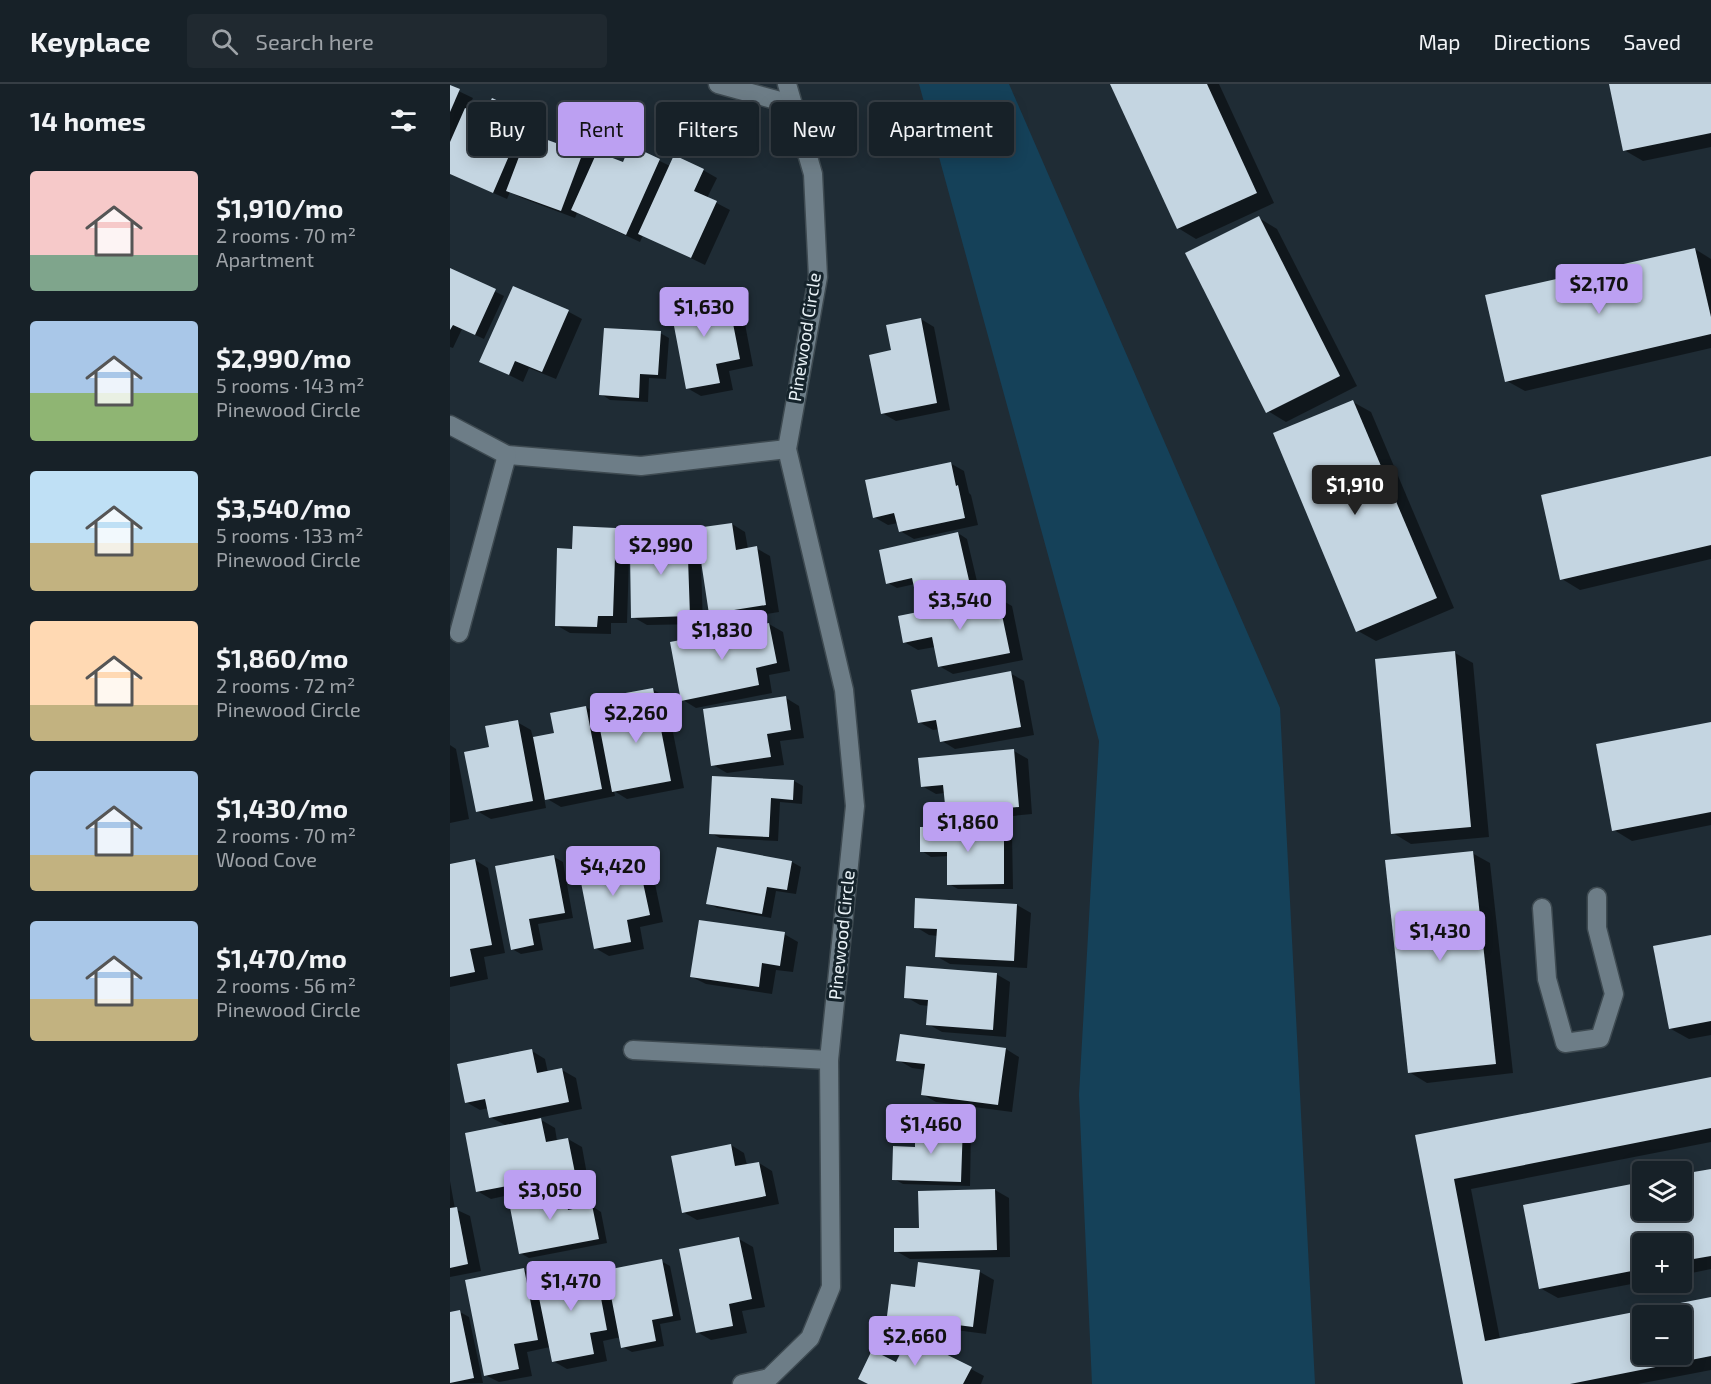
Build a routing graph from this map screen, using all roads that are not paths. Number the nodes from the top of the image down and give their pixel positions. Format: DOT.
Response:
graph roads {
  1 [pos="718,84"];
  2 [pos="787,84"];
  3 [pos="784,102"];
  4 [pos="791,102"];
  5 [pos="807,156"];
  6 [pos="450,425"];
  7 [pos="787,448"];
  8 [pos="507,455"];
  9 [pos="459,633"];
  10 [pos="1597,897"];
  11 [pos="1542,908"];
  12 [pos="633,1050"];
  13 [pos="829,1060"];
  14 [pos="742,1384"];
  1 -- 3 [label="street"];
  2 -- 4 [label="street, Pinewood Circle"];
  5 -- 7 [label="street, Pinewood Circle"];
  6 -- 8 [label="street"];
  7 -- 8 [label="street"];
  7 -- 13 [label="street, Pinewood Circle"];
  8 -- 9 [label="street"];
  10 -- 11 [label="street"];
  12 -- 13 [label="street"];
  13 -- 14 [label="street, Pinewood Circle"];
}
